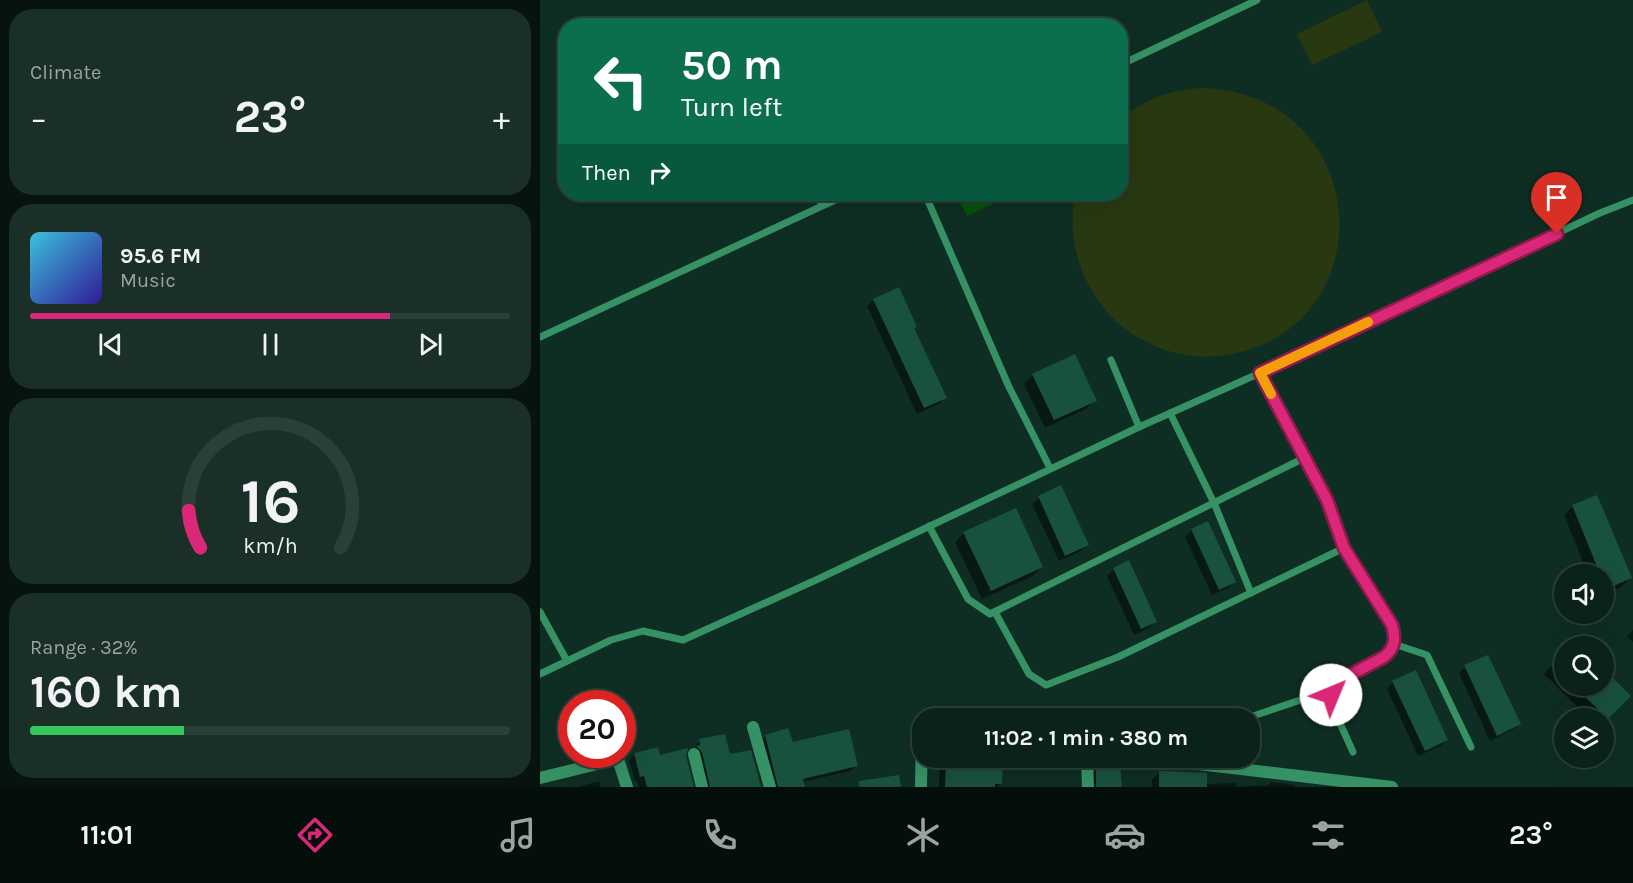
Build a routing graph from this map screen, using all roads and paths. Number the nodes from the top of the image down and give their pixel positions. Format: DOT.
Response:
graph roads {
  1 [pos="1257,0"];
  2 [pos="1128,61"];
  3 [pos="1633,200"];
  4 [pos="820,201"];
  5 [pos="831,201"];
  6 [pos="928,201"];
  7 [pos="822,205"];
  8 [pos="540,337"];
  9 [pos="1111,360"];
  10 [pos="1260,373"];
  11 [pos="1170,412"];
  12 [pos="1139,427"];
  13 [pos="1304,458"];
  14 [pos="1050,468"];
  15 [pos="1214,503"];
  16 [pos="928,526"];
  17 [pos="1344,548"];
  18 [pos="1251,593"];
  19 [pos="540,612"];
  20 [pos="996,612"];
  21 [pos="1394,644"];
  22 [pos="567,661"];
  23 [pos="540,674"];
  24 [pos="1333,689"];
  25 [pos="1260,714"];
  26 [pos="753,727"];
  27 [pos="1471,747"];
  28 [pos="1353,752"];
  29 [pos="694,754"];
  30 [pos="921,768"];
  31 [pos="1087,768"];
  32 [pos="1231,768"];
  33 [pos="540,778"];
  34 [pos="627,787"];
  35 [pos="702,787"];
  36 [pos="770,787"];
  37 [pos="921,787"];
  38 [pos="1088,787"];
  39 [pos="1392,787"];
  1 -- 2 [label="lane"];
  3 -- 10 [label="lane"];
  4 -- 7 [label="lane"];
  5 -- 7 [label="lane"];
  6 -- 14 [label="lane"];
  7 -- 8 [label="lane"];
  9 -- 12 [label="lane"];
  10 -- 11 [label="lane"];
  10 -- 13 [label="lane"];
  11 -- 12 [label="lane"];
  11 -- 15 [label="lane"];
  12 -- 14 [label="lane"];
  13 -- 15 [label="lane"];
  13 -- 17 [label="lane"];
  14 -- 16 [label="lane"];
  15 -- 18 [label="lane"];
  15 -- 20 [label="lane"];
  16 -- 20 [label="lane"];
  16 -- 22 [label="lane"];
  17 -- 18 [label="lane"];
  17 -- 21 [label="lane"];
  18 -- 20 [label="lane"];
  19 -- 22 [label="lane"];
  21 -- 24 [label="lane"];
  21 -- 27 [label="lane"];
  22 -- 23 [label="lane"];
  24 -- 25 [label="lane"];
  24 -- 28 [label="lane"];
  26 -- 36 [label="street"];
  29 -- 35 [label="street"];
  30 -- 37 [label="street"];
  31 -- 38 [label="street"];
  32 -- 39 [label="street"];
  33 -- 34 [label="street"];
}
